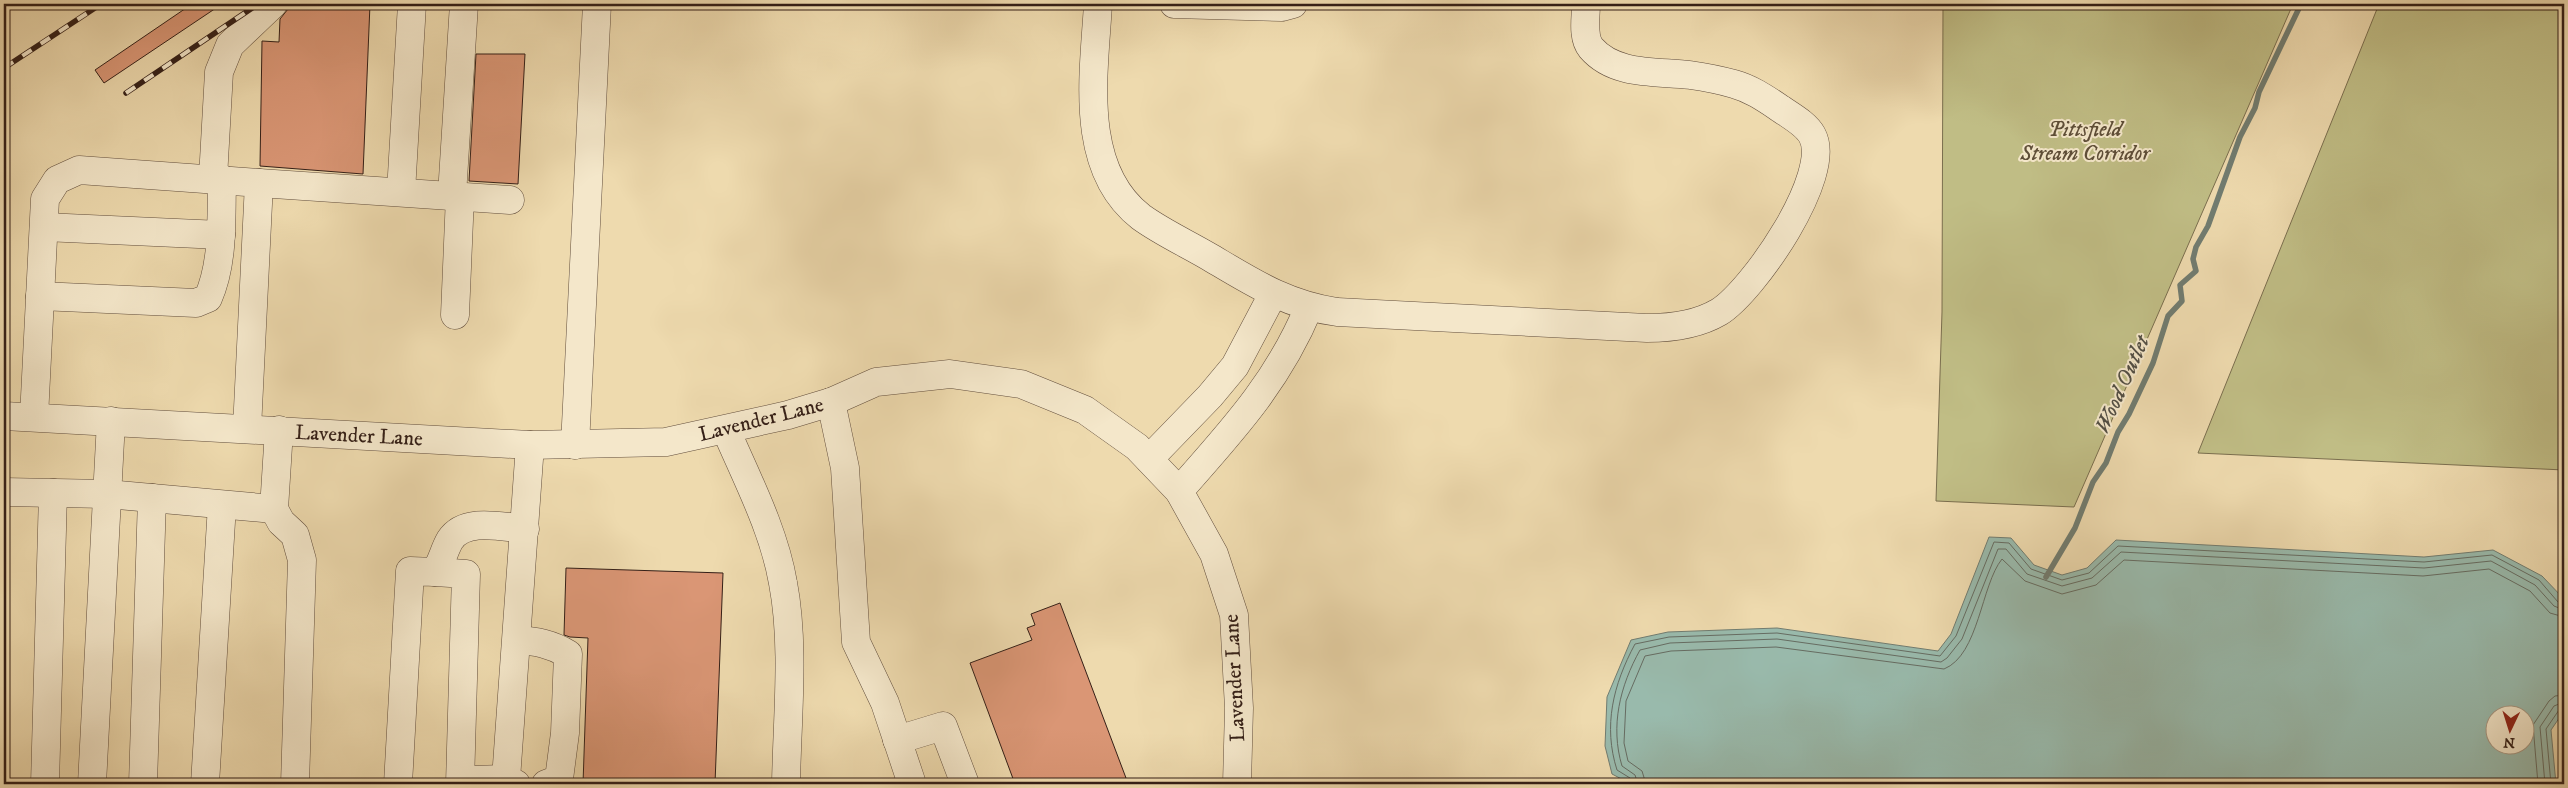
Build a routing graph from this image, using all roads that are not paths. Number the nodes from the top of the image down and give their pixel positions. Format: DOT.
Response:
graph roads {
  1 [pos="273,4"];
  2 [pos="412,4"];
  3 [pos="464,4"];
  4 [pos="597,4"];
  5 [pos="1098,4"];
  6 [pos="1174,4"];
  7 [pos="1293,4"];
  8 [pos="1586,4"];
  9 [pos="218,179"];
  10 [pos="259,183"];
  11 [pos="401,192"];
  12 [pos="456,196"];
  13 [pos="510,200"];
  14 [pos="44,227"];
  15 [pos="220,235"];
  16 [pos="1273,294"];
  17 [pos="40,296"];
  18 [pos="1308,307"];
  19 [pos="455,315"];
  20 [pos="831,402"];
  21 [pos="4,416"];
  22 [pos="34,417"];
  23 [pos="111,421"];
  24 [pos="247,429"];
  25 [pos="279,430"];
  26 [pos="726,430"];
  27 [pos="530,445"];
  28 [pos="575,445"];
  29 [pos="1149,460"];
  30 [pos="4,492"];
  31 [pos="1179,492"];
  32 [pos="53,493"];
  33 [pos="107,494"];
  34 [pos="152,498"];
  35 [pos="222,504"];
  36 [pos="274,509"];
  37 [pos="525,529"];
  38 [pos="435,572"];
  39 [pos="517,640"];
  40 [pos="898,740"];
  41 [pos="1237,781"];
  42 [pos="511,782"];
  43 [pos="45,784"];
  44 [pos="92,784"];
  45 [pos="143,784"];
  46 [pos="205,784"];
  47 [pos="294,784"];
  48 [pos="398,784"];
  49 [pos="460,784"];
  50 [pos="466,784"];
  51 [pos="546,784"];
  52 [pos="786,784"];
  53 [pos="912,784"];
  54 [pos="965,784"];
  1 -- 9 [label="street"];
  2 -- 11 [label="street"];
  3 -- 12 [label="street"];
  4 -- 28 [label="street"];
  5 -- 16 [label="street"];
  6 -- 7 [label="street"];
  8 -- 18 [label="street"];
  9 -- 10 [label="street"];
  9 -- 14 [label="street"];
  9 -- 15 [label="street"];
  10 -- 11 [label="street"];
  10 -- 24 [label="street"];
  11 -- 12 [label="street"];
  12 -- 13 [label="street"];
  12 -- 19 [label="street"];
  14 -- 15 [label="street"];
  14 -- 17 [label="street"];
  15 -- 17 [label="street"];
  16 -- 18 [label="street"];
  16 -- 29 [label="street"];
  17 -- 22 [label="street"];
  18 -- 31 [label="street"];
  20 -- 26 [label="street, Lavender Lane"];
  20 -- 29 [label="street, Lavender Lane"];
  20 -- 40 [label="street"];
  21 -- 22 [label="street, Lavender Lane"];
  22 -- 23 [label="street, Lavender Lane"];
  23 -- 24 [label="street, Lavender Lane"];
  23 -- 33 [label="street"];
  24 -- 25 [label="street, Lavender Lane"];
  25 -- 27 [label="street, Lavender Lane"];
  25 -- 36 [label="street"];
  26 -- 28 [label="street, Lavender Lane"];
  26 -- 52 [label="street"];
  27 -- 28 [label="street, Lavender Lane"];
  27 -- 37 [label="street"];
  29 -- 31 [label="street, Lavender Lane"];
  30 -- 32 [label="street"];
  31 -- 41 [label="street, Lavender Lane"];
  32 -- 33 [label="street"];
  32 -- 43 [label="street"];
  33 -- 34 [label="street"];
  33 -- 44 [label="street"];
  34 -- 35 [label="street"];
  34 -- 45 [label="street"];
  35 -- 36 [label="street"];
  35 -- 46 [label="street"];
  36 -- 47 [label="street"];
  37 -- 38 [label="street"];
  37 -- 39 [label="street"];
  38 -- 48 [label="street"];
  38 -- 49 [label="street"];
  39 -- 42 [label="street"];
  39 -- 51 [label="street"];
  40 -- 53 [label="street"];
  40 -- 54 [label="street"];
  42 -- 50 [label="street"];
}
